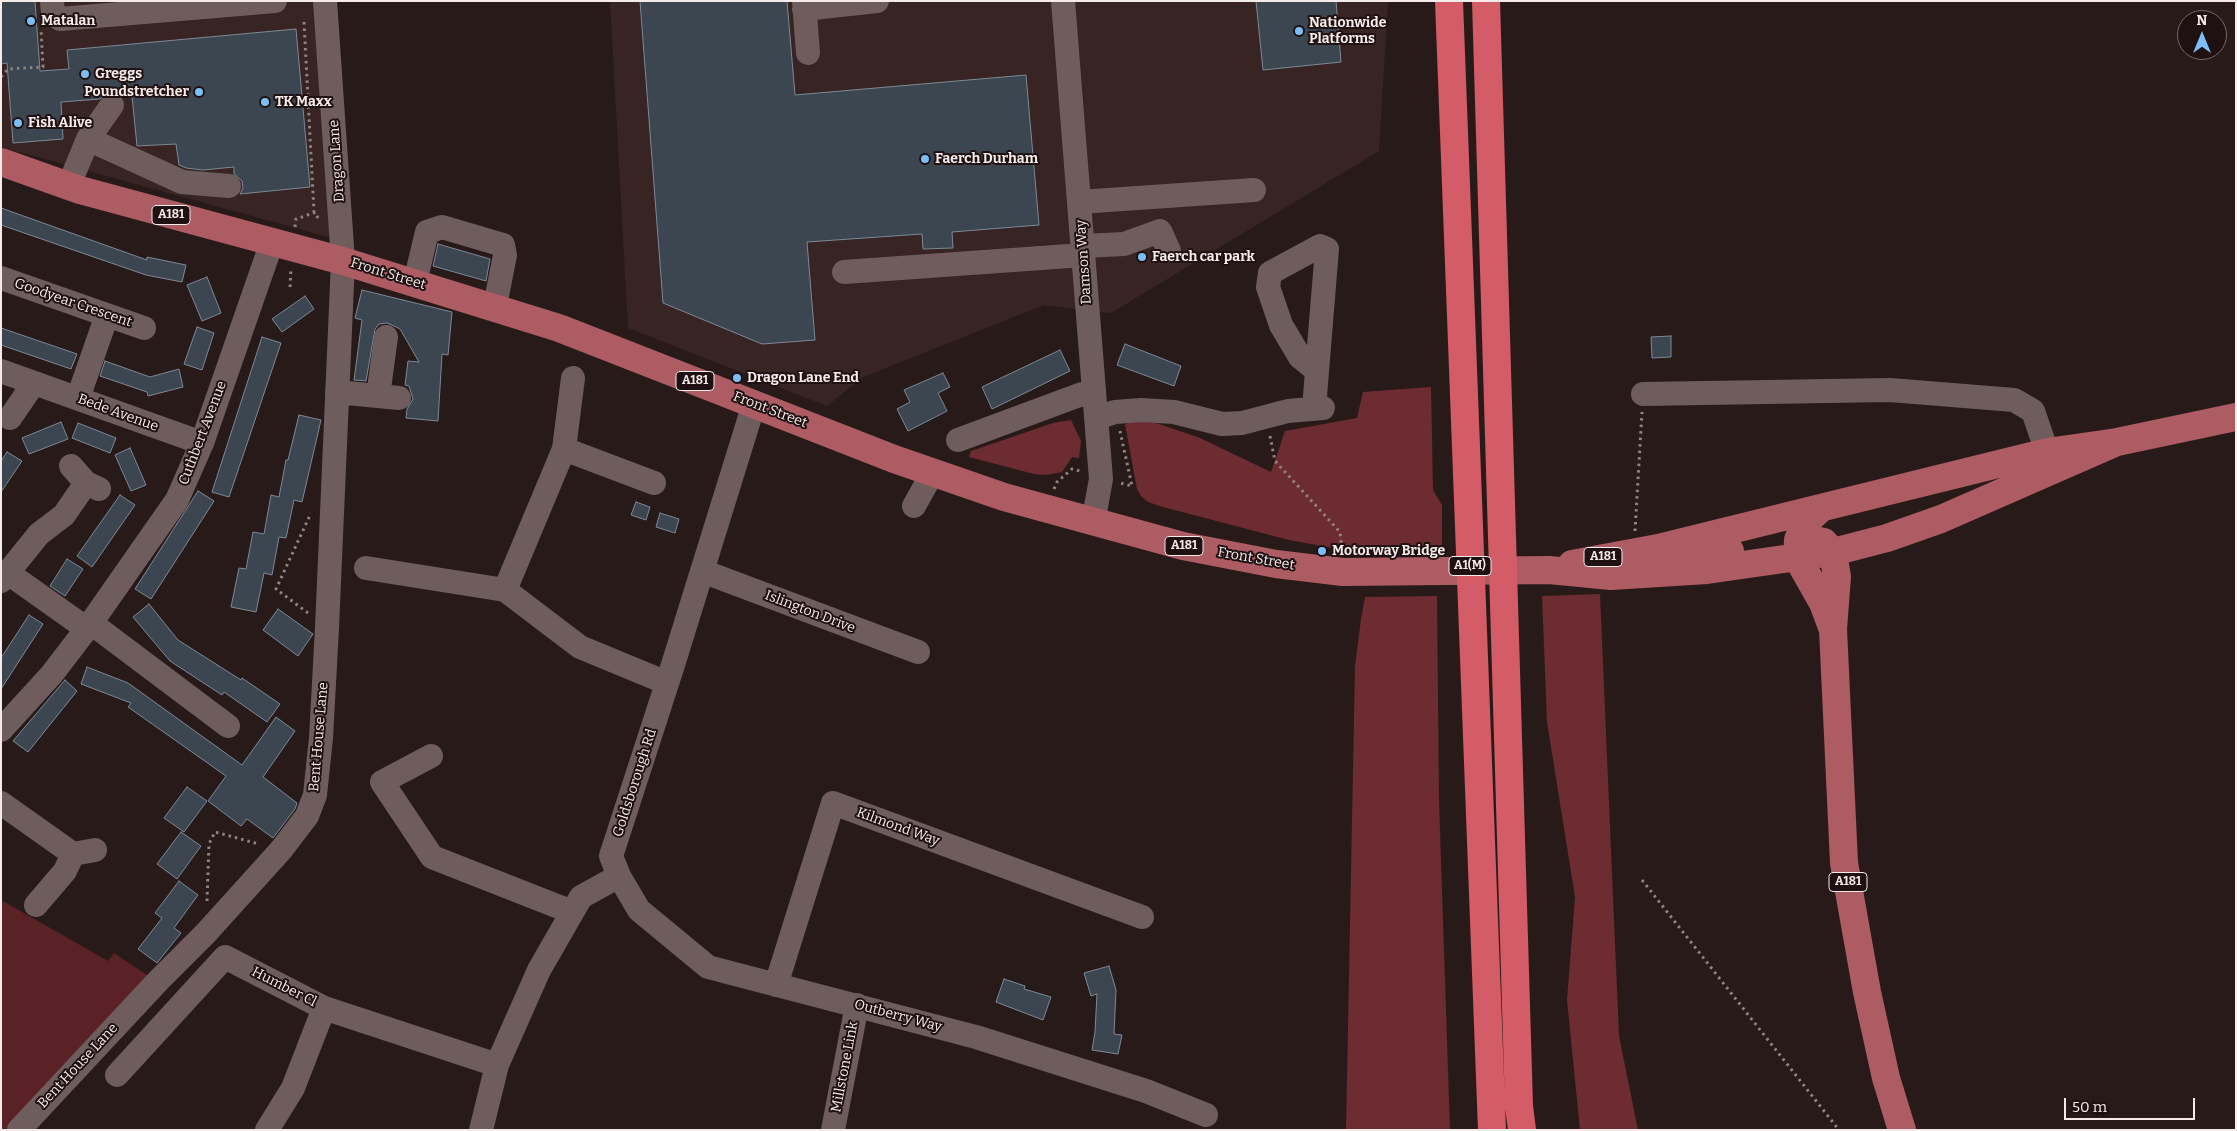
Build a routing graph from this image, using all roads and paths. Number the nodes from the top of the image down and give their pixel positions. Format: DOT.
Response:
graph roads {
  1 [pos="275,1"];
  2 [pos="325,1"];
  3 [pos="876,1"];
  4 [pos="1063,1"];
  5 [pos="1449,1"];
  6 [pos="1486,1"];
  7 [pos="804,5"];
  8 [pos="56,10"];
  9 [pos="304,20"];
  10 [pos="808,53"];
  11 [pos="1,78"];
  12 [pos="112,106"];
  13 [pos="88,139"];
  14 [pos="1,162"];
  15 [pos="69,185"];
  16 [pos="229,186"];
  17 [pos="1254,190"];
  18 [pos="1079,202"];
  19 [pos="314,212"];
  20 [pos="272,242"];
  21 [pos="1083,250"];
  22 [pos="1169,251"];
  23 [pos="343,261"];
  24 [pos="844,272"];
  25 [pos="1,278"];
  26 [pos="415,282"];
  27 [pos="496,306"];
  28 [pos="107,315"];
  29 [pos="144,328"];
  30 [pos="386,337"];
  31 [pos="1,371"];
  32 [pos="1317,371"];
  33 [pos="573,378"];
  34 [pos="34,382"];
  35 [pos="337,392"];
  36 [pos="1094,392"];
  37 [pos="1643,394"];
  38 [pos="78,398"];
  39 [pos="754,404"];
  40 [pos="1106,415"];
  41 [pos="2236,417"];
  42 [pos="10,418"];
  43 [pos="1267,418"];
  44 [pos="958,440"];
  45 [pos="202,443"];
  46 [pos="564,449"];
  47 [pos="2049,461"];
  48 [pos="933,472"];
  49 [pos="85,479"];
  50 [pos="1101,479"];
  51 [pos="654,483"];
  52 [pos="914,506"];
  53 [pos="313,508"];
  54 [pos="1044,508"];
  55 [pos="1820,509"];
  56 [pos="1093,523"];
  57 [pos="1798,548"];
  58 [pos="1646,550"];
  59 [pos="1833,552"];
  60 [pos="366,568"];
  61 [pos="1549,570"];
  62 [pos="702,572"];
  63 [pos="1343,572"];
  64 [pos="4,577"];
  65 [pos="505,590"];
  66 [pos="89,626"];
  67 [pos="327,628"];
  68 [pos="1833,628"];
  69 [pos="918,652"];
  70 [pos="667,683"];
  71 [pos="228,726"];
  72 [pos="1,730"];
  73 [pos="431,756"];
  74 [pos="1,803"];
  75 [pos="281,850"];
  76 [pos="619,876"];
  77 [pos="1642,880"];
  78 [pos="36,905"];
  79 [pos="572,912"];
  80 [pos="1142,917"];
  81 [pos="206,933"];
  82 [pos="776,984"];
  83 [pos="857,1005"];
  84 [pos="324,1008"];
  85 [pos="497,1065"];
  86 [pos="117,1075"];
  87 [pos="1206,1115"];
  88 [pos="19,1130"];
  89 [pos="267,1130"];
  90 [pos="481,1130"];
  91 [pos="833,1130"];
  92 [pos="1492,1130"];
  93 [pos="1522,1130"];
  94 [pos="1839,1130"];
  95 [pos="1902,1130"];
  1 -- 8 [label="street"];
  2 -- 23 [label="street, Dragon Lane"];
  3 -- 7 [label="street"];
  4 -- 18 [label="street, Damson Way"];
  5 -- 92 [label="highway, A1(M)"];
  6 -- 93 [label="highway, A1(M)"];
  7 -- 10 [label="street"];
  8 -- 11 [label="path"];
  9 -- 19 [label="path"];
  12 -- 13 [label="street"];
  13 -- 15 [label="street"];
  13 -- 16 [label="street"];
  14 -- 15 [label="main road, Front Street / A181"];
  15 -- 20 [label="main road, Front Street / A181"];
  17 -- 18 [label="street"];
  18 -- 21 [label="street, Damson Way"];
  20 -- 23 [label="main road, Front Street / A181"];
  20 -- 45 [label="street, Cuthbert Avenue"];
  21 -- 22 [label="street"];
  21 -- 24 [label="street"];
  21 -- 36 [label="street, Damson Way"];
  23 -- 26 [label="main road, Front Street / A181"];
  23 -- 35 [label="street, Bent House Lane"];
  25 -- 28 [label="street, Goodyear Crescent"];
  26 -- 27 [label="main road, Front Street / A181"];
  26 -- 27 [label="street"];
  27 -- 39 [label="main road, Front Street / A181"];
  28 -- 29 [label="street, Goodyear Crescent"];
  28 -- 38 [label="street"];
  30 -- 35 [label="street"];
  31 -- 34 [label="street, Bede Avenue"];
  32 -- 32 [label="street"];
  32 -- 43 [label="street"];
  33 -- 46 [label="street"];
  34 -- 38 [label="street, Bede Avenue"];
  34 -- 42 [label="street"];
  35 -- 67 [label="street, Bent House Lane"];
  36 -- 40 [label="street, Damson Way"];
  36 -- 44 [label="street"];
  37 -- 47 [label="street"];
  37 -- 58 [label="path"];
  38 -- 45 [label="street, Bede Avenue"];
  39 -- 48 [label="main road, Front Street / A181"];
  39 -- 62 [label="street, Goldsborough Rd"];
  40 -- 43 [label="street"];
  40 -- 50 [label="street, Damson Way"];
  40 -- 50 [label="path"];
  41 -- 47 [label="main road"];
  43 -- 63 [label="path"];
  45 -- 66 [label="street, Cuthbert Avenue"];
  46 -- 51 [label="street"];
  46 -- 65 [label="street"];
  47 -- 55 [label="main road"];
  47 -- 59 [label="main road"];
  48 -- 52 [label="street"];
  48 -- 54 [label="main road, Front Street / A181"];
  49 -- 64 [label="street"];
  50 -- 54 [label="path"];
  50 -- 56 [label="street, Damson Way"];
  53 -- 67 [label="path"];
  54 -- 56 [label="main road, Front Street / A181"];
  55 -- 57 [label="main road"];
  55 -- 58 [label="main road"];
  56 -- 63 [label="main road, Front Street / A181"];
  57 -- 58 [label="main road, A181"];
  57 -- 59 [label="main road"];
  57 -- 61 [label="main road, A181"];
  57 -- 68 [label="main road, A181"];
  58 -- 61 [label="main road, A181"];
  59 -- 68 [label="main road, A181"];
  60 -- 65 [label="street"];
  61 -- 63 [label="main road, Front Street / A181"];
  62 -- 69 [label="street, Islington Drive"];
  62 -- 70 [label="street, Goldsborough Rd"];
  64 -- 66 [label="street"];
  65 -- 70 [label="street"];
  66 -- 71 [label="street"];
  66 -- 72 [label="street, Cuthbert Avenue"];
  67 -- 75 [label="street, Bent House Lane"];
  68 -- 95 [label="main road, A181"];
  70 -- 76 [label="street, Goldsborough Rd"];
  73 -- 79 [label="street"];
  74 -- 78 [label="street"];
  75 -- 81 [label="street, Bent House Lane"];
  75 -- 81 [label="path"];
  76 -- 79 [label="street"];
  76 -- 82 [label="street, Outberry Way"];
  77 -- 94 [label="path"];
  79 -- 85 [label="street"];
  80 -- 82 [label="street, Kilmond Way"];
  81 -- 88 [label="street, Bent House Lane"];
  82 -- 83 [label="street, Outberry Way"];
  83 -- 87 [label="street, Outberry Way"];
  83 -- 91 [label="street, Millstone Link"];
  84 -- 85 [label="street, Humber Cl"];
  84 -- 86 [label="street, Humber Cl"];
  84 -- 89 [label="street"];
  85 -- 90 [label="street"];
}
